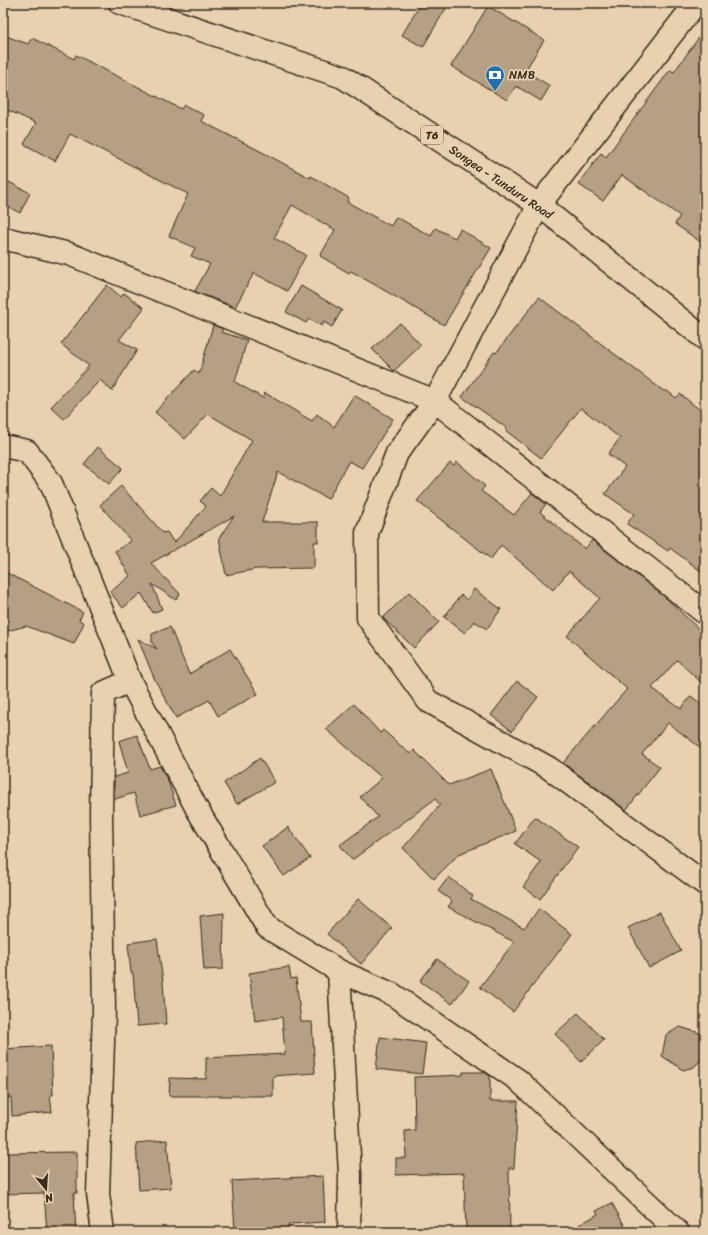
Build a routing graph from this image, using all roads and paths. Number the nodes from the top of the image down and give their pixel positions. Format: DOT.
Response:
graph roads {
  1 [pos="120,3"];
  2 [pos="696,3"];
  3 [pos="539,205"];
  4 [pos="3,238"];
  5 [pos="705,339"];
  6 [pos="435,401"];
  7 [pos="3,446"];
  8 [pos="705,613"];
  9 [pos="130,682"];
  10 [pos="705,884"];
  11 [pos="339,971"];
  12 [pos="103,1232"];
  13 [pos="349,1232"];
  14 [pos="678,1232"];
  1 -- 3 [label="main road, Songea - Tunduru Road / T6"];
  2 -- 3 [label="main road"];
  3 -- 5 [label="main road, Songea - Tunduru Road / T6"];
  3 -- 6 [label="main road"];
  4 -- 6 [label="main road"];
  6 -- 8 [label="main road"];
  6 -- 10 [label="main road"];
  7 -- 9 [label="main road"];
  9 -- 11 [label="main road"];
  9 -- 12 [label="main road"];
  11 -- 13 [label="main road"];
  11 -- 14 [label="main road"];
}
